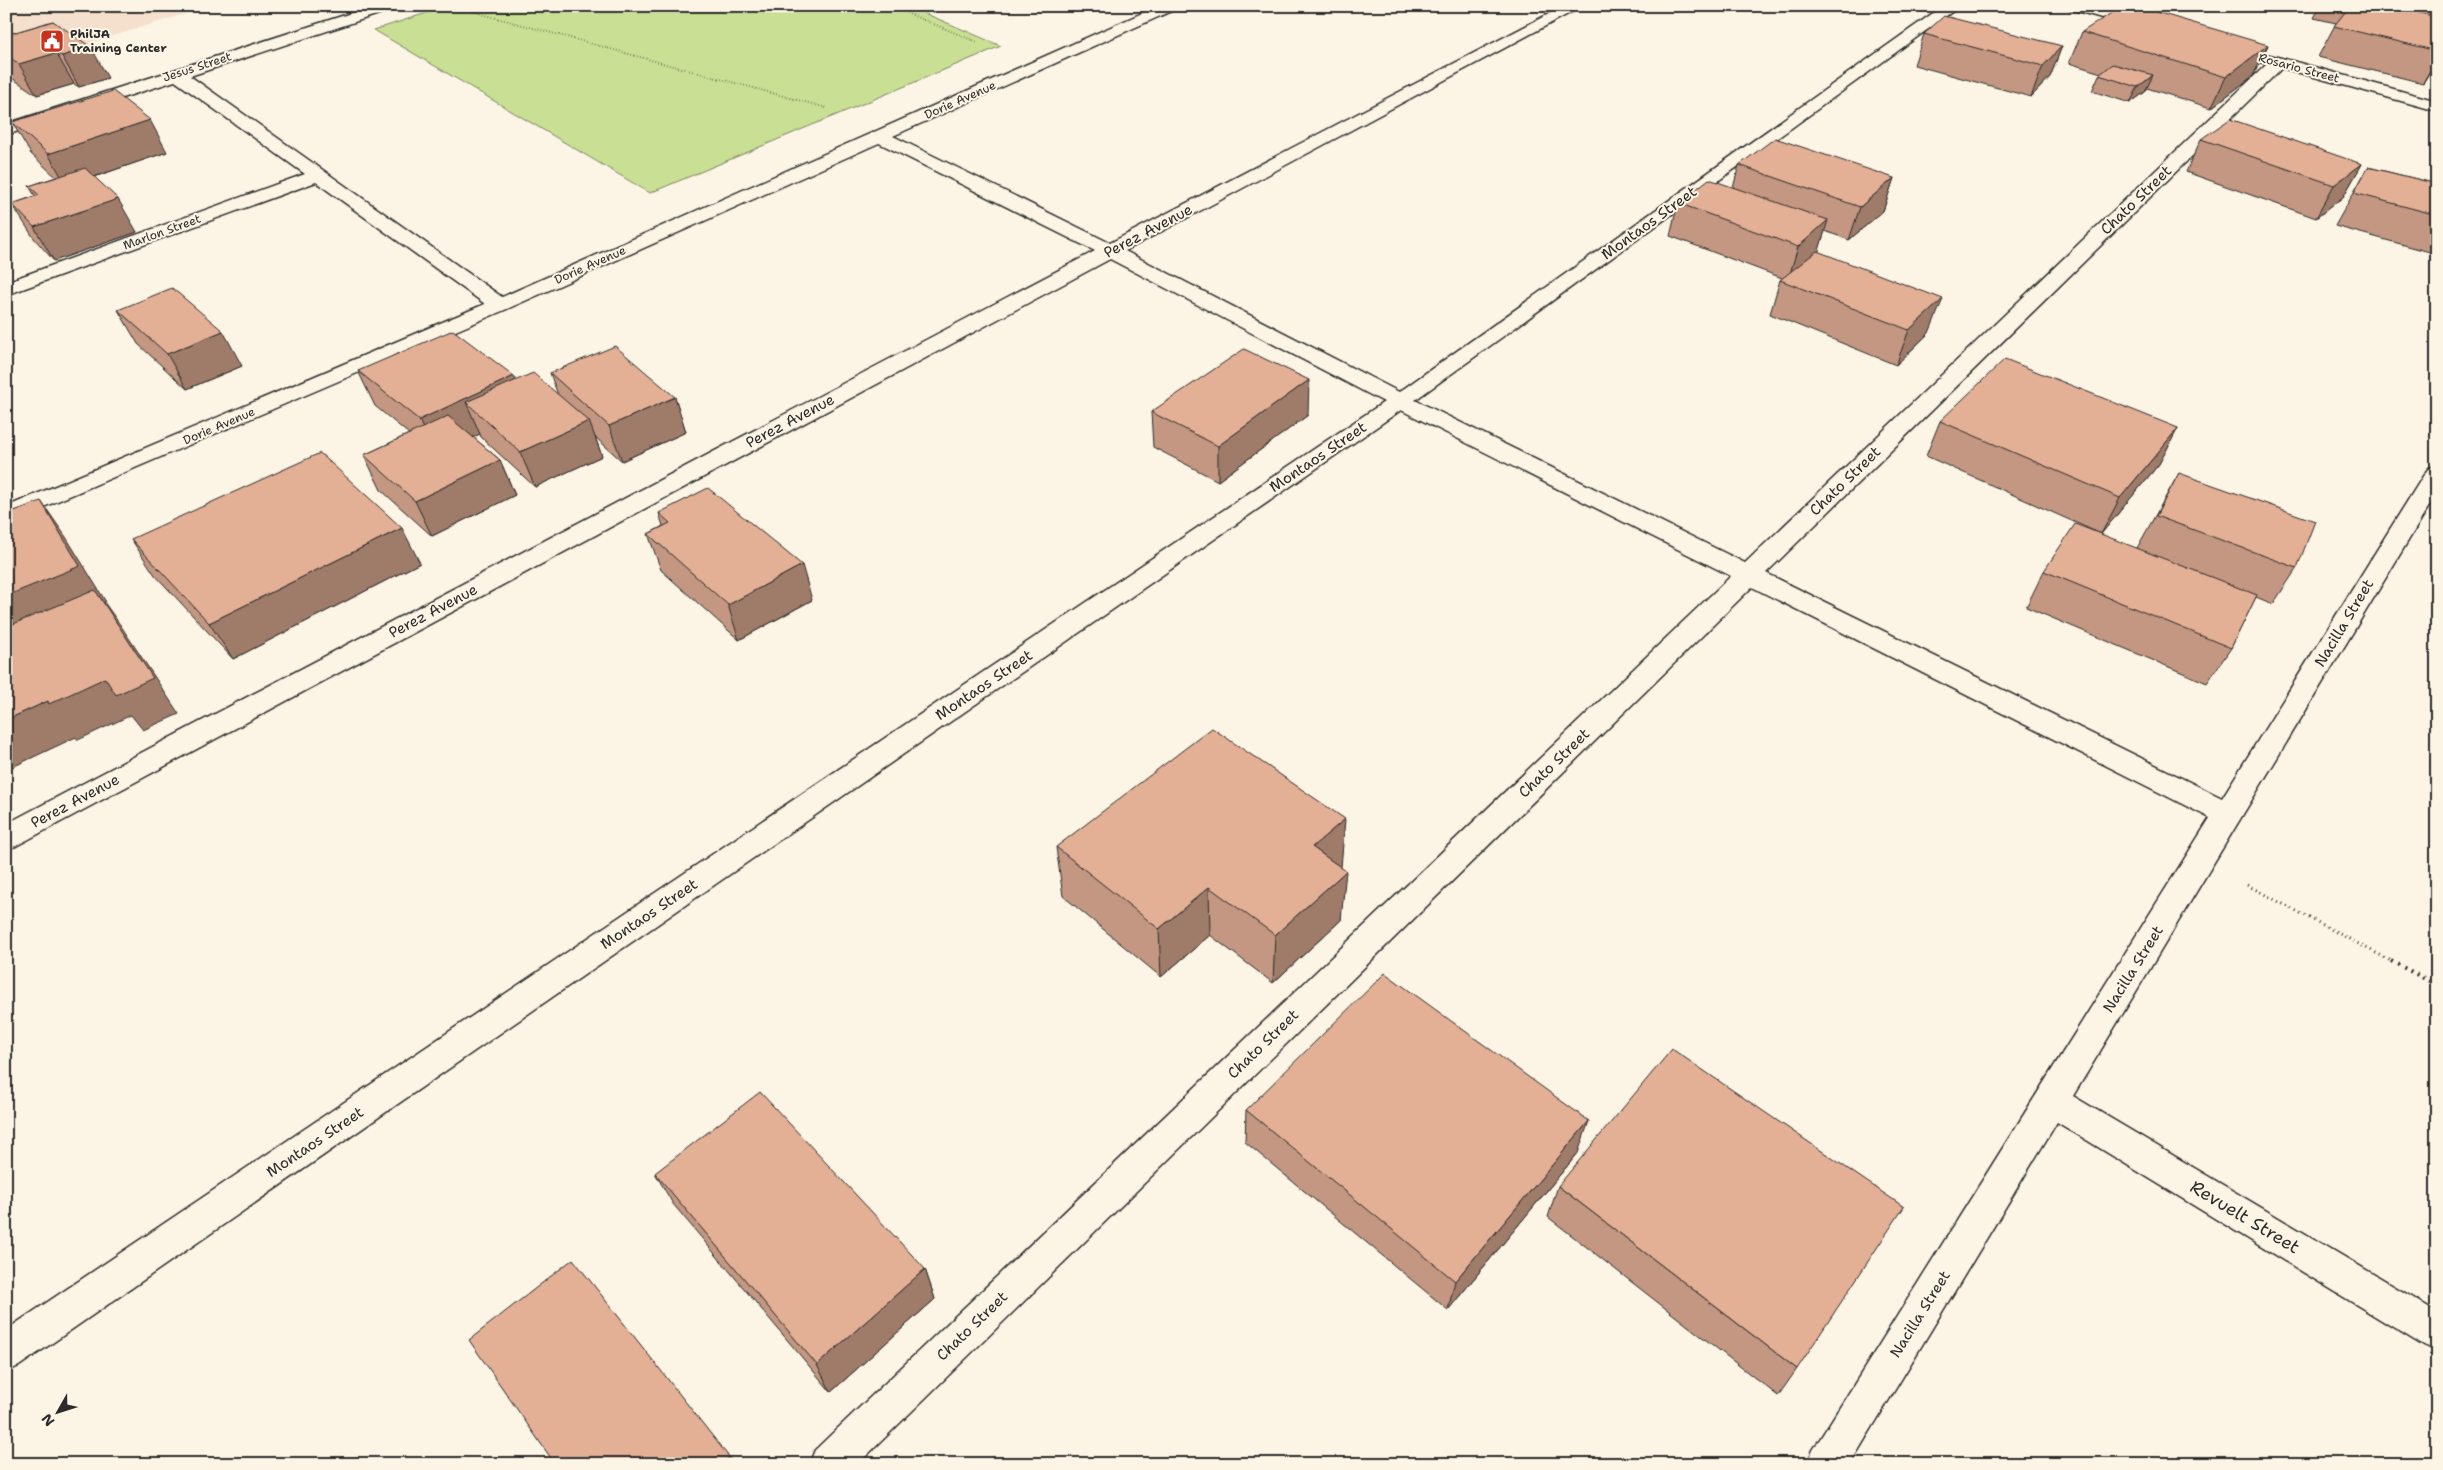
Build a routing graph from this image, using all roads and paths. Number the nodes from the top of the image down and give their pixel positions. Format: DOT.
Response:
graph roads {
  1 [pos="389,6"];
  2 [pos="473,6"];
  3 [pos="890,6"];
  4 [pos="1576,6"];
  5 [pos="1953,6"];
  6 [pos="2075,6"];
  7 [pos="1157,8"];
  8 [pos="2158,29"];
  9 [pos="979,43"];
  10 [pos="2251,55"];
  11 [pos="2279,62"];
  12 [pos="177,74"];
  13 [pos="2437,106"];
  14 [pos="829,108"];
  15 [pos="6,130"];
  16 [pos="879,136"];
  17 [pos="318,175"];
  18 [pos="1110,251"];
  19 [pos="6,289"];
  20 [pos="500,305"];
  21 [pos="1400,401"];
  22 [pos="2437,473"];
  23 [pos="6,516"];
  24 [pos="1748,575"];
  25 [pos="2228,814"];
  26 [pos="6,838"];
  27 [pos="2200,860"];
  28 [pos="2437,985"];
  29 [pos="2052,1101"];
  30 [pos="2437,1333"];
  31 [pos="6,1353"];
  32 [pos="830,1464"];
  33 [pos="1827,1464"];
  1 -- 12 [label="street, Jesus Street"];
  2 -- 14 [label="path"];
  3 -- 9 [label="path"];
  4 -- 18 [label="street, Perez Avenue"];
  5 -- 21 [label="street, Montaos Street"];
  6 -- 8 [label="street"];
  7 -- 16 [label="street, Dorie Avenue"];
  10 -- 11 [label="street, Rosario Street"];
  11 -- 13 [label="street, Rosario Street"];
  11 -- 24 [label="street, Chato Street"];
  12 -- 15 [label="street, Jesus Street"];
  12 -- 17 [label="street"];
  16 -- 18 [label="street"];
  16 -- 20 [label="street, Dorie Avenue"];
  17 -- 19 [label="street, Marlon Street"];
  17 -- 20 [label="street"];
  18 -- 21 [label="street"];
  18 -- 26 [label="street, Perez Avenue"];
  20 -- 23 [label="street, Dorie Avenue"];
  21 -- 24 [label="street"];
  21 -- 31 [label="street, Montaos Street"];
  22 -- 25 [label="street, Nacilla Street"];
  24 -- 25 [label="street"];
  24 -- 32 [label="street, Chato Street"];
  25 -- 27 [label="street, Nacilla Street"];
  27 -- 28 [label="path"];
  27 -- 29 [label="street, Nacilla Street"];
  29 -- 30 [label="street, Revuelt Street"];
  29 -- 33 [label="street, Nacilla Street"];
}
